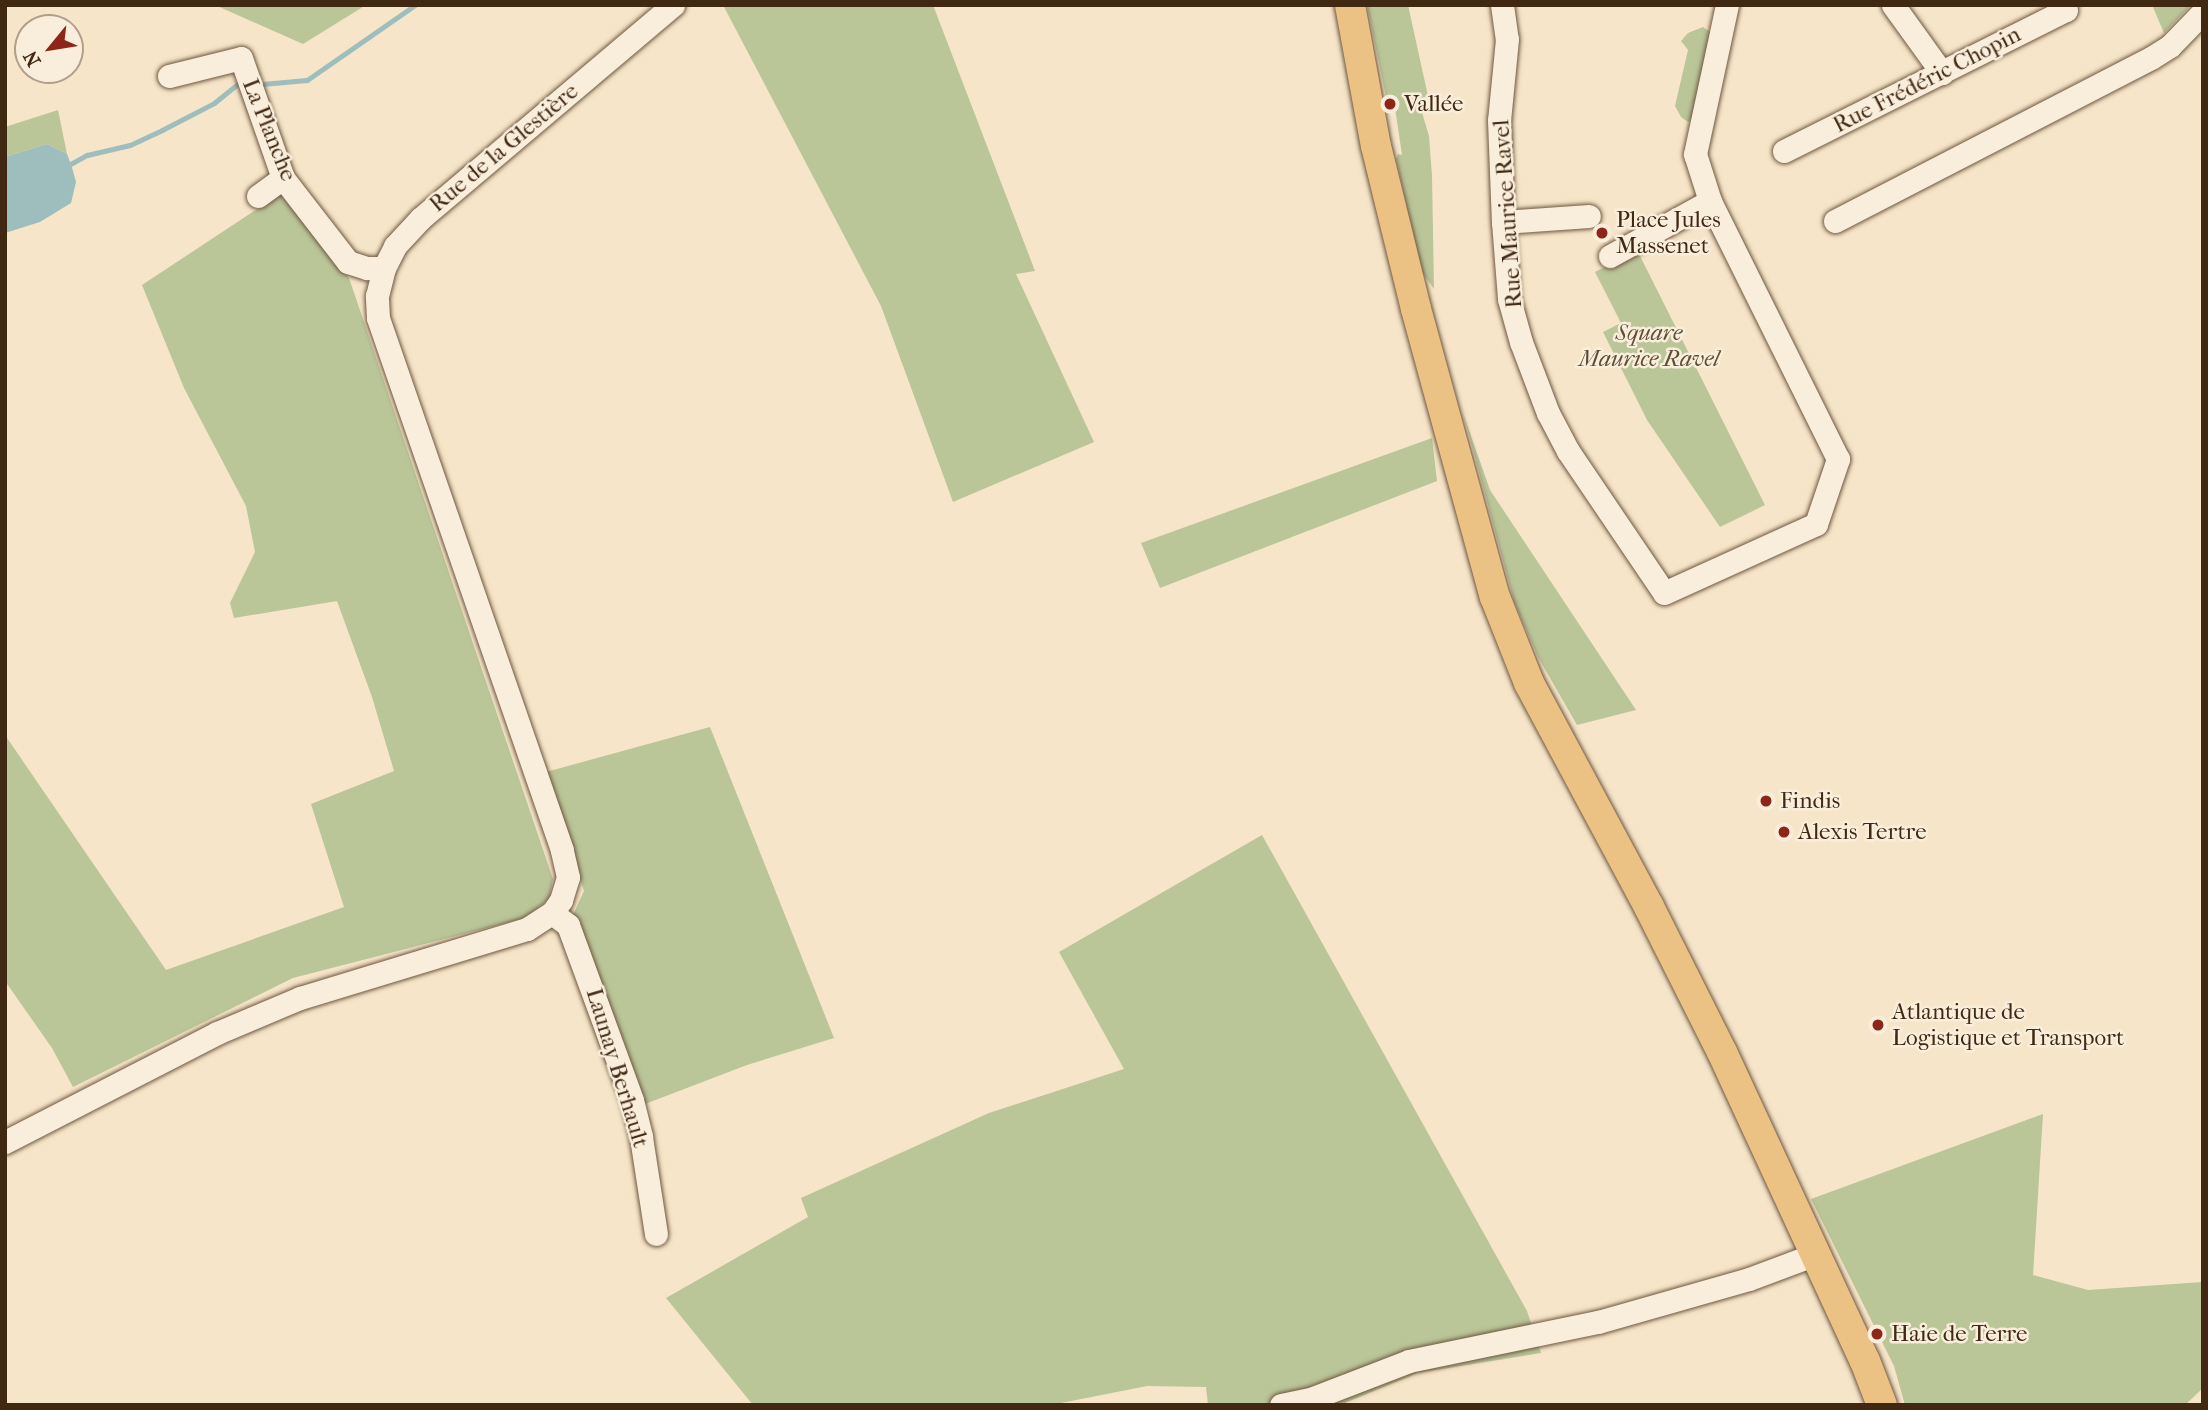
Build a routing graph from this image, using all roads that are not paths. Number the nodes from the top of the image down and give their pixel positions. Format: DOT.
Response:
graph roads {
  1 [pos="673,5"];
  2 [pos="1350,5"];
  3 [pos="1502,5"];
  4 [pos="1727,5"];
  5 [pos="1893,5"];
  6 [pos="2064,5"];
  7 [pos="2203,12"];
  8 [pos="1942,73"];
  9 [pos="169,76"];
  10 [pos="1784,151"];
  11 [pos="283,178"];
  12 [pos="258,196"];
  13 [pos="1710,201"];
  14 [pos="1589,216"];
  15 [pos="1835,221"];
  16 [pos="1503,222"];
  17 [pos="1610,256"];
  18 [pos="384,268"];
  19 [pos="552,913"];
  20 [pos="5,1142"];
  21 [pos="656,1234"];
  22 [pos="1816,1254"];
  23 [pos="1878,1404"];
  24 [pos="1281,1405"];
  1 -- 18 [label="street, Rue de la Glestière"];
  2 -- 22 [label="main road"];
  3 -- 16 [label="street, Rue Maurice Ravel"];
  4 -- 13 [label="street"];
  5 -- 8 [label="street"];
  6 -- 8 [label="street, Rue Frédéric Chopin"];
  7 -- 15 [label="street"];
  8 -- 10 [label="street, Rue Frédéric Chopin"];
  9 -- 11 [label="street, La Planche"];
  11 -- 12 [label="street"];
  11 -- 18 [label="street, La Planche"];
  13 -- 16 [label="street, Rue Maurice Ravel"];
  13 -- 17 [label="street"];
  14 -- 16 [label="street"];
  18 -- 19 [label="street, Rue de la Glestière"];
  19 -- 20 [label="street"];
  19 -- 21 [label="street, Launay Berhault"];
  22 -- 23 [label="main road"];
  22 -- 24 [label="street"];
}
